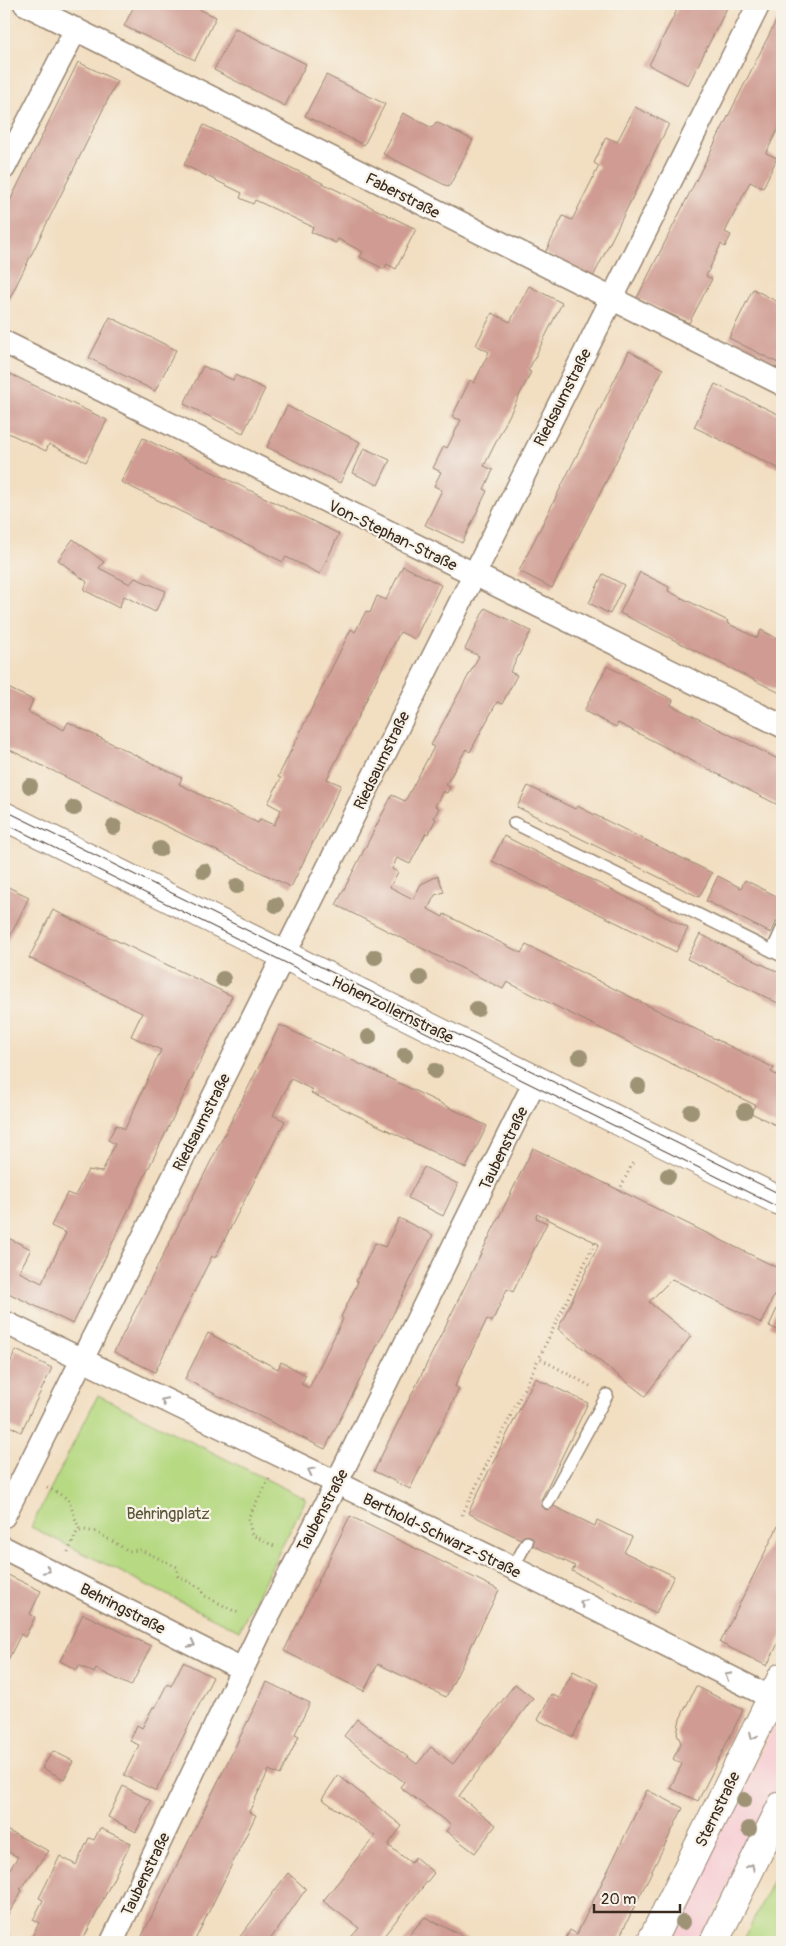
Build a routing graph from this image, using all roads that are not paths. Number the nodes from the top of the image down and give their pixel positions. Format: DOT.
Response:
graph roads {
  1 [pos="25,4"];
  2 [pos="759,4"];
  3 [pos="76,29"];
  4 [pos="4,168"];
  5 [pos="611,299"];
  6 [pos="4,342"];
  7 [pos="782,384"];
  8 [pos="473,574"];
  9 [pos="782,726"];
  10 [pos="4,816"];
  11 [pos="514,823"];
  12 [pos="782,929"];
  13 [pos="777,953"];
  14 [pos="284,956"];
  15 [pos="536,1079"];
  16 [pos="782,1202"];
  17 [pos="4,1322"];
  18 [pos="82,1361"];
  19 [pos="607,1395"];
  20 [pos="336,1484"];
  21 [pos="548,1503"];
  22 [pos="4,1516"];
  23 [pos="527,1542"];
  24 [pos="4,1548"];
  25 [pos="513,1568"];
  26 [pos="242,1669"];
  27 [pos="779,1692"];
  28 [pos="782,1805"];
  29 [pos="112,1942"];
  30 [pos="651,1942"];
  31 [pos="714,1942"];
  1 -- 3 [label="street, Faberstraße"];
  2 -- 5 [label="street, Riedsaumstraße"];
  3 -- 4 [label="street"];
  3 -- 5 [label="street, Faberstraße"];
  5 -- 7 [label="street, Faberstraße"];
  5 -- 8 [label="street, Riedsaumstraße"];
  6 -- 8 [label="street, Von-Stephan-Straße"];
  8 -- 9 [label="street, Von-Stephan-Straße"];
  8 -- 14 [label="street, Riedsaumstraße"];
  10 -- 14 [label="street, Hohenzollernstraße"];
  11 -- 13 [label="lane"];
  12 -- 13 [label="lane"];
  14 -- 15 [label="street, Hohenzollernstraße"];
  14 -- 18 [label="street, Riedsaumstraße"];
  15 -- 16 [label="street, Hohenzollernstraße"];
  15 -- 20 [label="street, Taubenstraße"];
  17 -- 18 [label="street, Berthold-Schwarz-Straße"];
  20 -- 18 [label="street, Berthold-Schwarz-Straße, one-way"];
  18 -- 22 [label="street, Riedsaumstraße"];
  19 -- 21 [label="lane"];
  20 -- 25 [label="street, Berthold-Schwarz-Straße"];
  20 -- 26 [label="street, Taubenstraße"];
  23 -- 25 [label="lane"];
  24 -- 26 [label="street, Behringstraße, one-way"];
  27 -- 25 [label="street, Berthold-Schwarz-Straße, one-way"];
  26 -- 29 [label="street, Taubenstraße"];
  27 -- 30 [label="street, Sternstraße, one-way"];
  31 -- 28 [label="street, one-way"];
}
